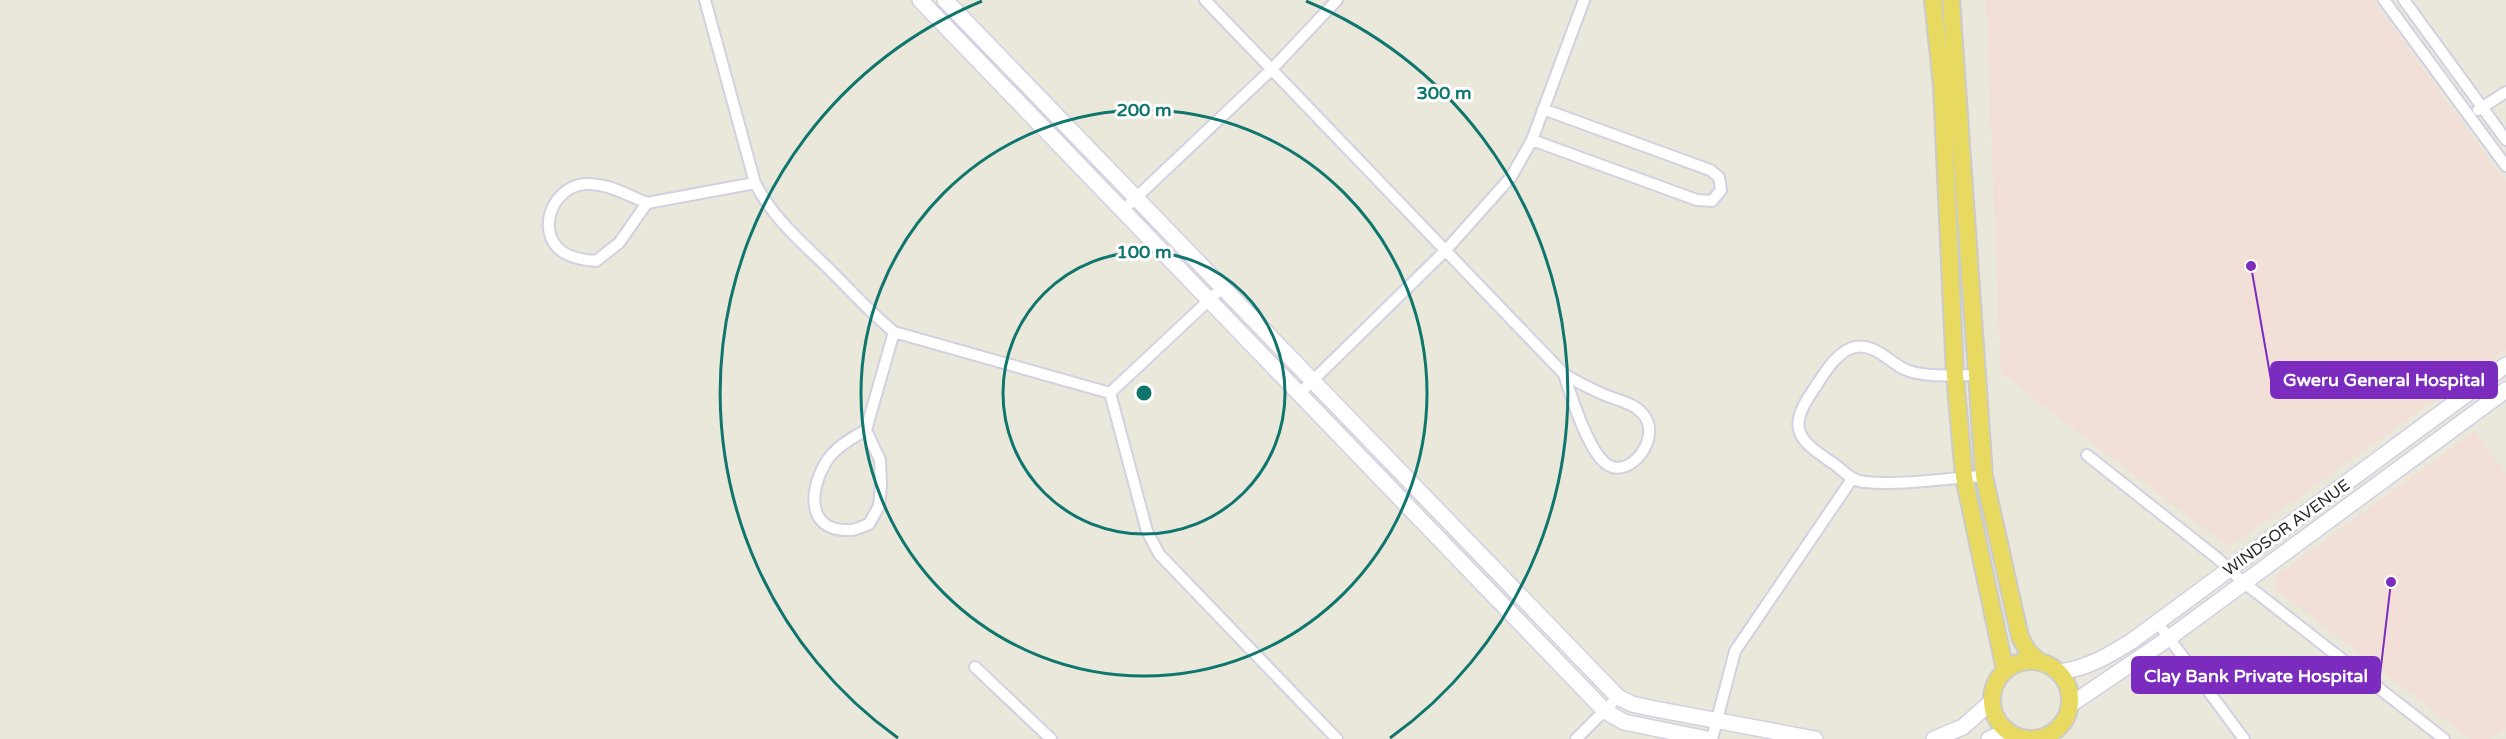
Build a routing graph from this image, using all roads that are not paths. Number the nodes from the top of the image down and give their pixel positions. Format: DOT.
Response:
graph roads {
  1 [pos="705,0"];
  2 [pos="920,0"];
  3 [pos="945,0"];
  4 [pos="1205,0"];
  5 [pos="1337,0"];
  6 [pos="1584,0"];
  7 [pos="1933,0"];
  8 [pos="1951,0"];
  9 [pos="2384,0"];
  10 [pos="2404,0"];
  11 [pos="1272,69"];
  12 [pos="2506,92"];
  13 [pos="1951,105"];
  14 [pos="2482,107"];
  15 [pos="1543,109"];
  16 [pos="2470,116"];
  17 [pos="1532,140"];
  18 [pos="2506,140"];
  19 [pos="2506,166"];
  20 [pos="755,183"];
  21 [pos="1136,198"];
  22 [pos="647,203"];
  23 [pos="1122,212"];
  24 [pos="1967,218"];
  25 [pos="1948,220"];
  26 [pos="1446,250"];
  27 [pos="1223,287"];
  28 [pos="1209,299"];
  29 [pos="1972,314"];
  30 [pos="1952,317"];
  31 [pos="894,332"];
  32 [pos="2506,365"];
  33 [pos="1564,374"];
  34 [pos="1955,375"];
  35 [pos="1976,375"];
  36 [pos="1312,380"];
  37 [pos="2506,390"];
  38 [pos="1110,393"];
  39 [pos="1299,393"];
  40 [pos="867,430"];
  41 [pos="2086,455"];
  42 [pos="1984,476"];
  43 [pos="1964,477"];
  44 [pos="1852,479"];
  45 [pos="2229,568"];
  46 [pos="2243,582"];
  47 [pos="2157,622"];
  48 [pos="2169,638"];
  49 [pos="2038,661"];
  50 [pos="975,667"];
  51 [pos="2005,670"];
  52 [pos="2058,672"];
  53 [pos="1618,698"];
  54 [pos="1992,701"];
  55 [pos="2070,705"];
  56 [pos="1605,711"];
  57 [pos="1716,721"];
  58 [pos="2007,731"];
  59 [pos="2061,732"];
  60 [pos="1051,739"];
  61 [pos="1337,739"];
  62 [pos="1576,739"];
  63 [pos="1707,739"];
  64 [pos="1712,739"];
  65 [pos="1815,739"];
  66 [pos="1934,739"];
  67 [pos="1989,739"];
  68 [pos="2024,739"];
  69 [pos="2244,739"];
  70 [pos="2444,739"];
  1 -- 20 [label="street"];
  2 -- 23 [label="main road"];
  3 -- 21 [label="main road"];
  4 -- 11 [label="street"];
  5 -- 11 [label="street"];
  6 -- 15 [label="street"];
  7 -- 13 [label="highway"];
  8 -- 13 [label="highway"];
  9 -- 16 [label="street"];
  10 -- 14 [label="street"];
  11 -- 21 [label="street"];
  11 -- 26 [label="street"];
  12 -- 14 [label="street"];
  13 -- 24 [label="highway"];
  13 -- 25 [label="highway"];
  14 -- 16 [label="street"];
  14 -- 18 [label="street"];
  15 -- 17 [label="street"];
  15 -- 17 [label="street"];
  16 -- 19 [label="street"];
  17 -- 26 [label="street"];
  20 -- 22 [label="street"];
  20 -- 31 [label="street"];
  21 -- 23 [label="street"];
  21 -- 27 [label="main road"];
  22 -- 22 [label="street"];
  23 -- 28 [label="main road"];
  24 -- 25 [label="highway"];
  24 -- 29 [label="highway"];
  25 -- 30 [label="highway"];
  26 -- 33 [label="street"];
  26 -- 36 [label="street"];
  27 -- 28 [label="street"];
  27 -- 36 [label="main road"];
  28 -- 38 [label="street"];
  28 -- 39 [label="main road"];
  29 -- 30 [label="highway"];
  29 -- 35 [label="highway"];
  30 -- 34 [label="highway"];
  31 -- 38 [label="street"];
  31 -- 40 [label="street"];
  32 -- 45 [label="main road, WINDSOR AVENUE"];
  33 -- 33 [label="street"];
  34 -- 35 [label="street"];
  34 -- 43 [label="highway"];
  34 -- 44 [label="street"];
  35 -- 42 [label="highway"];
  36 -- 39 [label="street"];
  36 -- 53 [label="main road"];
  37 -- 46 [label="main road, WINDSOR AVENUE"];
  38 -- 61 [label="street"];
  39 -- 56 [label="main road"];
  40 -- 40 [label="street"];
  41 -- 45 [label="street"];
  42 -- 43 [label="street"];
  42 -- 49 [label="highway"];
  43 -- 44 [label="street"];
  43 -- 51 [label="highway"];
  44 -- 57 [label="street"];
  45 -- 46 [label="street"];
  45 -- 47 [label="main road, WINDSOR AVENUE"];
  46 -- 48 [label="main road, WINDSOR AVENUE"];
  46 -- 70 [label="street"];
  47 -- 48 [label="street"];
  47 -- 52 [label="main road, WINDSOR AVENUE"];
  48 -- 55 [label="main road, WINDSOR AVENUE"];
  48 -- 69 [label="street"];
  49 -- 51 [label="highway"];
  49 -- 52 [label="highway"];
  50 -- 60 [label="street"];
  51 -- 54 [label="highway"];
  52 -- 55 [label="highway"];
  53 -- 56 [label="street"];
  53 -- 57 [label="main road"];
  54 -- 58 [label="highway"];
  54 -- 66 [label="main road"];
  55 -- 59 [label="highway"];
  56 -- 62 [label="street"];
  56 -- 63 [label="main road"];
  57 -- 64 [label="street"];
  57 -- 65 [label="main road"];
  58 -- 67 [label="main road"];
  58 -- 68 [label="highway"];
  59 -- 68 [label="highway"];
}
